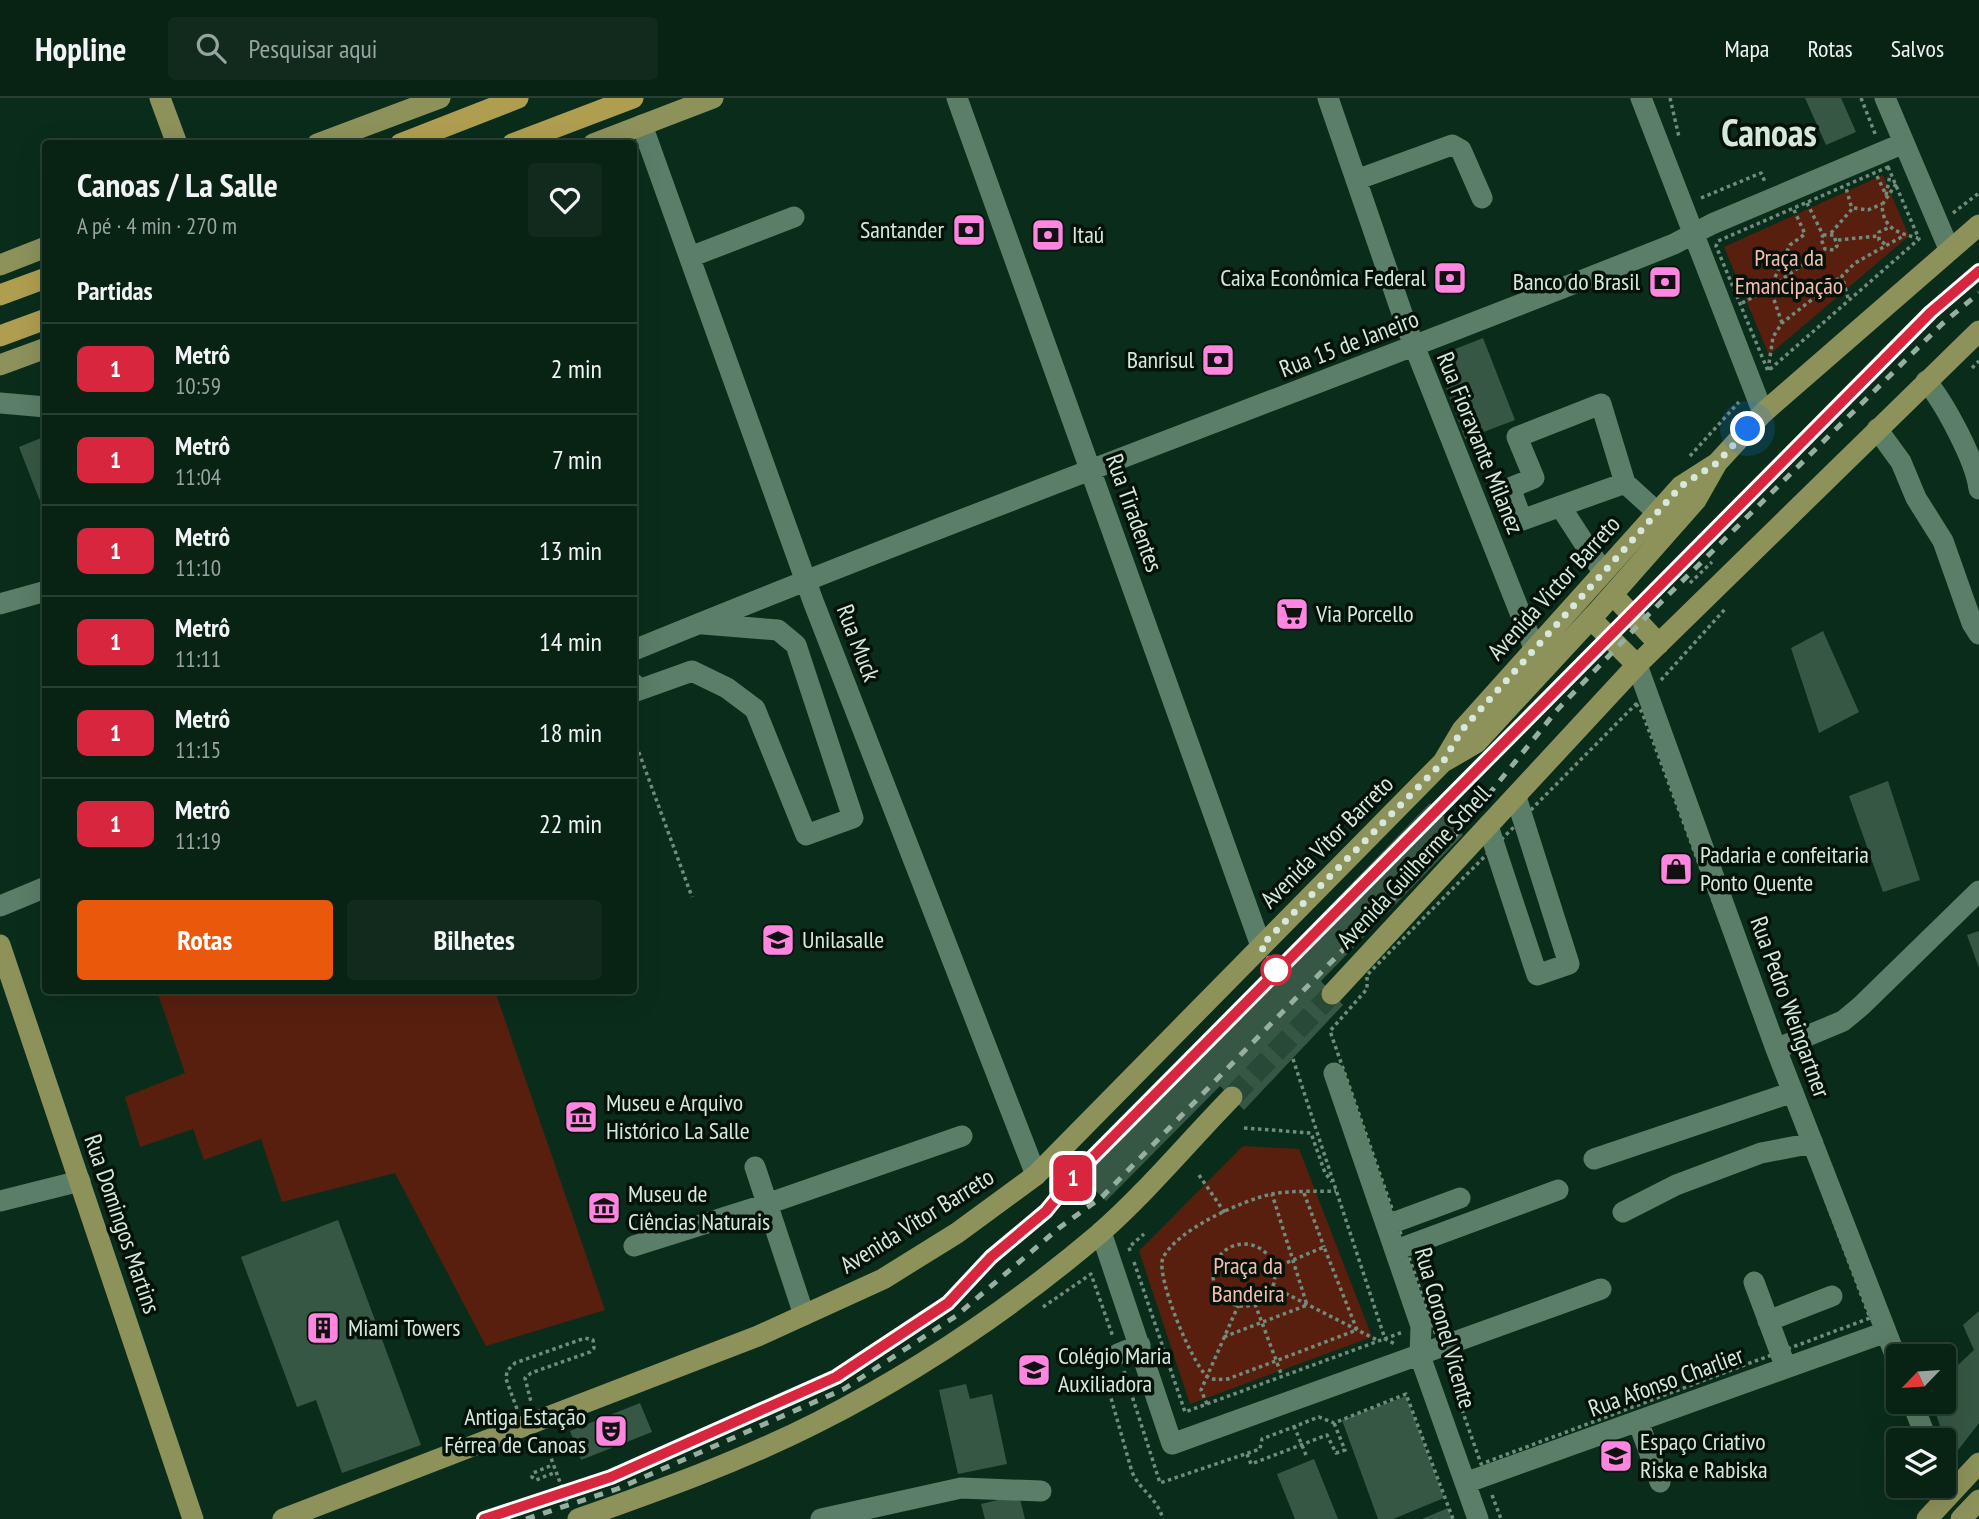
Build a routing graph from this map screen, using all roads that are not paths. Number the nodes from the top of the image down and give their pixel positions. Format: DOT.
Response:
graph roads {
  1 [pos="160,98"];
  2 [pos="440,98"];
  3 [pos="518,98"];
  4 [pos="633,98"];
  5 [pos="713,98"];
  6 [pos="957,98"];
  7 [pos="1328,98"];
  8 [pos="1641,98"];
  9 [pos="1885,98"];
  10 [pos="642,125"];
  11 [pos="176,140"];
  12 [pos="328,140"];
  13 [pos="410,140"];
  14 [pos="523,140"];
  15 [pos="603,140"];
  16 [pos="1904,143"];
  17 [pos="1356,180"];
  18 [pos="1482,198"];
  19 [pos="794,217"];
  20 [pos="1979,225"];
  21 [pos="1692,235"];
  22 [pos="42,249"];
  23 [pos="1949,249"];
  24 [pos="690,257"];
  25 [pos="0,265"];
  26 [pos="42,279"];
  27 [pos="0,295"];
  28 [pos="42,320"];
  29 [pos="1979,331"];
  30 [pos="0,336"];
  31 [pos="1415,348"];
  32 [pos="42,356"];
  33 [pos="2,368"];
  34 [pos="1926,380"];
  35 [pos="0,403"];
  36 [pos="42,407"];
  37 [pos="1763,413"];
  38 [pos="1878,429"];
  39 [pos="1717,463"];
  40 [pos="1091,472"];
  41 [pos="1625,483"];
  42 [pos="1979,489"];
  43 [pos="1560,506"];
  44 [pos="1658,513"];
  45 [pos="1603,572"];
  46 [pos="806,581"];
  47 [pos="42,592"];
  48 [pos="1613,595"];
  49 [pos="0,604"];
  50 [pos="1591,619"];
  51 [pos="697,624"];
  52 [pos="824,629"];
  53 [pos="1979,634"];
  54 [pos="1660,644"];
  55 [pos="1534,648"];
  56 [pos="637,649"];
  57 [pos="800,658"];
  58 [pos="1637,665"];
  59 [pos="637,691"];
  60 [pos="1443,762"];
  61 [pos="1519,807"];
  62 [pos="1492,836"];
  63 [pos="42,889"];
  64 [pos="1979,891"];
  65 [pos="0,906"];
  66 [pos="0,945"];
  67 [pos="1261,946"];
  68 [pos="1332,994"];
  69 [pos="1776,1049"];
  70 [pos="1334,1073"];
  71 [pos="1788,1093"];
  72 [pos="1231,1097"];
  73 [pos="962,1136"];
  74 [pos="1808,1145"];
  75 [pos="1594,1159"];
  76 [pos="755,1167"];
  77 [pos="1036,1175"];
  78 [pos="80,1181"];
  79 [pos="1558,1190"];
  80 [pos="1460,1198"];
  81 [pos="0,1201"];
  82 [pos="767,1204"];
  83 [pos="1622,1212"];
  84 [pos="1387,1225"];
  85 [pos="1101,1232"];
  86 [pos="634,1246"];
  87 [pos="1396,1250"];
  88 [pos="1754,1282"];
  89 [pos="1601,1289"];
  90 [pos="1832,1296"];
  91 [pos="804,1315"];
  92 [pos="1768,1321"];
  93 [pos="1886,1332"];
  94 [pos="1891,1344"];
  95 [pos="1140,1345"];
  96 [pos="1118,1354"];
  97 [pos="1420,1356"];
  98 [pos="1783,1360"];
  99 [pos="1638,1421"];
  100 [pos="1979,1463"];
  101 [pos="1660,1482"];
  102 [pos="1465,1483"];
  103 [pos="1956,1483"];
  104 [pos="1041,1492"];
  105 [pos="1941,1498"];
  106 [pos="1954,1498"];
  107 [pos="1968,1511"];
  108 [pos="574,1513"];
  109 [pos="600,1515"];
  110 [pos="193,1519"];
  111 [pos="283,1519"];
  112 [pos="821,1519"];
  113 [pos="1478,1519"];
  114 [pos="1927,1519"];
  1 -- 11 [label="main road"];
  2 -- 12 [label="main road"];
  3 -- 13 [label="highway"];
  4 -- 14 [label="highway"];
  5 -- 10 [label="main road"];
  6 -- 40 [label="street, Rua Tiradentes"];
  7 -- 17 [label="street, Rua Fioravante Milanez"];
  8 -- 21 [label="street"];
  9 -- 16 [label="street"];
  10 -- 15 [label="main road"];
  10 -- 24 [label="street, Rua Muck"];
  16 -- 21 [label="street, Rua 15 de Janeiro"];
  16 -- 23 [label="street"];
  17 -- 18 [label="street"];
  17 -- 31 [label="street, Rua Fioravante Milanez"];
  19 -- 24 [label="street"];
  20 -- 23 [label="main road"];
  21 -- 31 [label="street, Rua 15 de Janeiro"];
  21 -- 37 [label="street"];
  22 -- 25 [label="main road"];
  23 -- 37 [label="main road"];
  24 -- 46 [label="street, Rua Muck"];
  26 -- 27 [label="highway"];
  28 -- 30 [label="highway"];
  29 -- 34 [label="main road, Avenida Guilherme Schell"];
  31 -- 40 [label="street, Rua 15 de Janeiro"];
  31 -- 55 [label="street, Rua Fioravante Milanez"];
  32 -- 33 [label="main road"];
  34 -- 38 [label="main road, Avenida Guilherme Schell"];
  34 -- 42 [label="street"];
  35 -- 36 [label="street"];
  37 -- 39 [label="main road"];
  38 -- 53 [label="street"];
  38 -- 54 [label="main road, Avenida Guilherme Schell"];
  39 -- 44 [label="main road, Avenida Victor Barreto"];
  39 -- 48 [label="main road"];
  40 -- 46 [label="street, Rua 15 de Janeiro"];
  40 -- 67 [label="street, Rua Tiradentes"];
  41 -- 43 [label="street"];
  41 -- 43 [label="street"];
  41 -- 44 [label="street"];
  43 -- 45 [label="street"];
  44 -- 45 [label="main road, Avenida Victor Barreto"];
  45 -- 55 [label="main road, Avenida Victor Barreto"];
  46 -- 51 [label="street, Rua 15 de Janeiro"];
  46 -- 52 [label="street, Rua Muck"];
  47 -- 49 [label="street"];
  48 -- 50 [label="main road"];
  48 -- 54 [label="main road"];
  50 -- 58 [label="main road"];
  50 -- 60 [label="main road"];
  51 -- 56 [label="street, Rua 15 de Janeiro"];
  51 -- 57 [label="street"];
  52 -- 57 [label="street"];
  52 -- 77 [label="street, Rua Muck"];
  54 -- 58 [label="main road, Avenida Guilherme Schell"];
  55 -- 60 [label="main road, Avenida Victor Barreto"];
  57 -- 59 [label="street"];
  58 -- 61 [label="main road, Avenida Guilherme Schell"];
  58 -- 69 [label="street, Rua Pedro Weingartner"];
  60 -- 67 [label="main road, Avenida Vitor Barreto"];
  61 -- 62 [label="main road, Avenida Guilherme Schell"];
  61 -- 62 [label="street"];
  62 -- 68 [label="main road, Avenida Guilherme Schell"];
  63 -- 65 [label="street"];
  64 -- 69 [label="street"];
  66 -- 78 [label="main road, Rua Domingos Martins"];
  67 -- 77 [label="main road, Avenida Vitor Barreto"];
  69 -- 71 [label="street, Rua Pedro Weingartner"];
  70 -- 84 [label="street, Rua Coronel Vicente"];
  71 -- 74 [label="street, Rua Pedro Weingartner"];
  71 -- 75 [label="street"];
  72 -- 85 [label="main road"];
  73 -- 82 [label="street"];
  74 -- 83 [label="street"];
  74 -- 93 [label="street, Rua Pedro Weingartner"];
  76 -- 82 [label="street"];
  77 -- 91 [label="main road, Avenida Vitor Barreto"];
  78 -- 81 [label="street"];
  78 -- 110 [label="main road, Rua Domingos Martins"];
  79 -- 87 [label="street"];
  80 -- 84 [label="street"];
  82 -- 86 [label="street"];
  82 -- 91 [label="street"];
  84 -- 87 [label="street, Rua Coronel Vicente"];
  85 -- 95 [label="street"];
  85 -- 109 [label="main road"];
  87 -- 97 [label="street, Rua Coronel Vicente"];
  88 -- 92 [label="street"];
  89 -- 97 [label="street"];
  90 -- 92 [label="street"];
  91 -- 111 [label="main road, Avenida Vitor Barreto"];
  92 -- 98 [label="street"];
  93 -- 94 [label="street, Rua Pedro Weingartner"];
  93 -- 98 [label="street, Rua Afonso Charlier"];
  95 -- 96 [label="street"];
  95 -- 97 [label="street"];
  97 -- 102 [label="street, Rua Coronel Vicente"];
  98 -- 99 [label="street, Rua Afonso Charlier"];
  99 -- 101 [label="street"];
  99 -- 102 [label="street, Rua Afonso Charlier"];
  100 -- 103 [label="main road"];
  102 -- 113 [label="street, Rua Coronel Vicente"];
  104 -- 112 [label="street"];
  105 -- 114 [label="main road"];
  106 -- 107 [label="street"];
  108 -- 109 [label="main road"];
}
